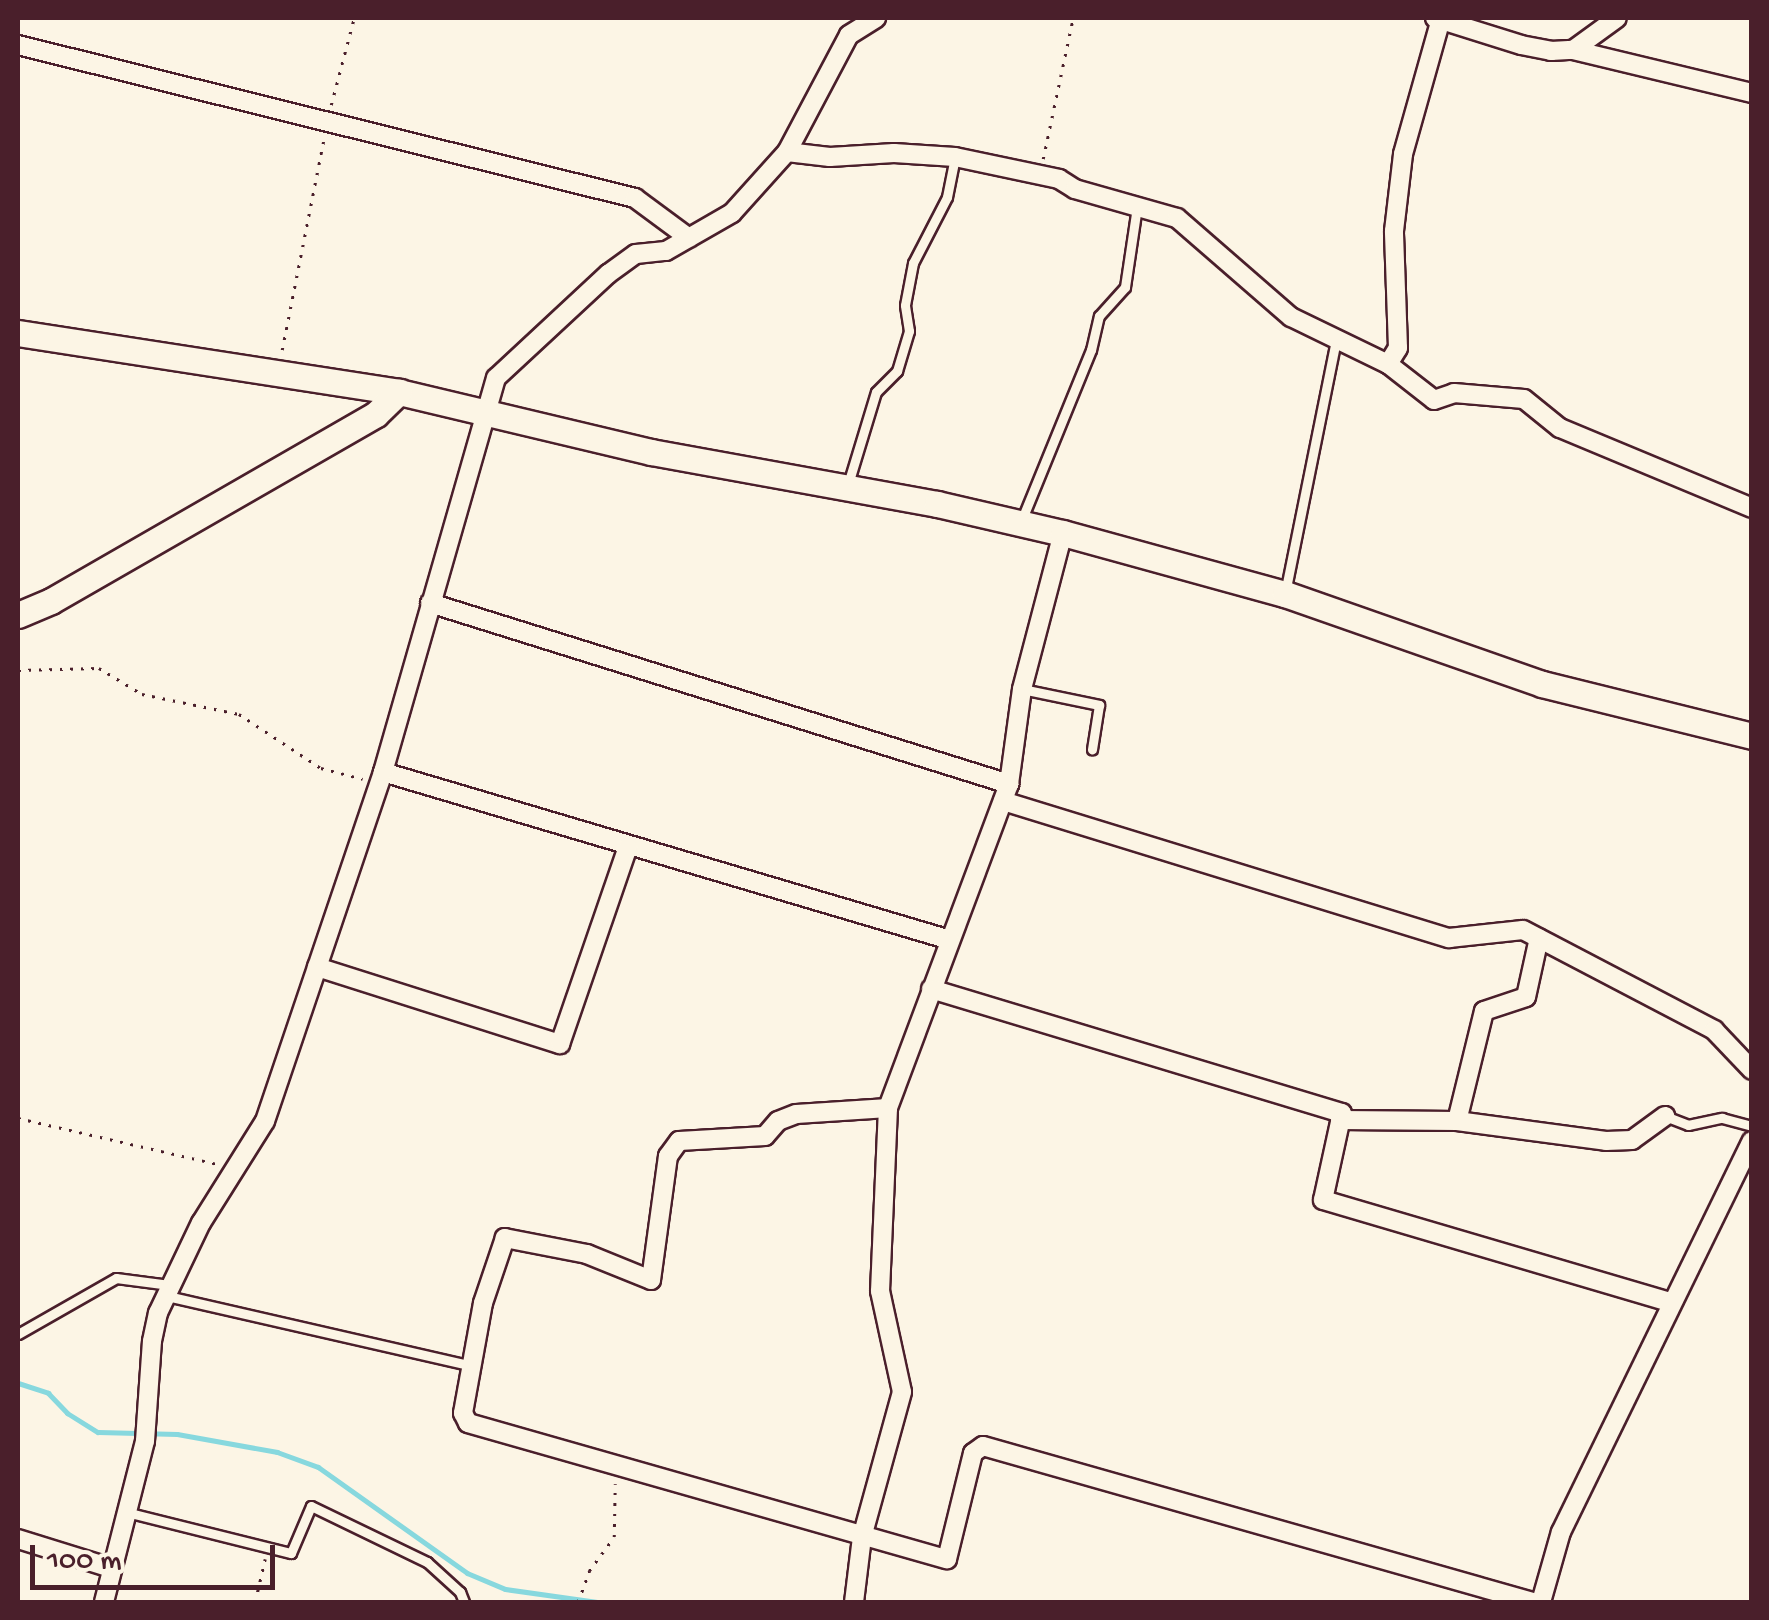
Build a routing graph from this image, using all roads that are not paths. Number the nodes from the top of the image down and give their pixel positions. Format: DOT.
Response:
graph roads {
  1 [pos="876,18"];
  2 [pos="1439,18"];
  3 [pos="1617,18"];
  4 [pos="18,45"];
  5 [pos="1574,50"];
  6 [pos="1752,93"];
  7 [pos="787,152"];
  8 [pos="956,157"];
  9 [pos="1137,207"];
  10 [pos="689,238"];
  11 [pos="18,333"];
  12 [pos="1336,340"];
  13 [pos="1388,364"];
  14 [pos="399,392"];
  15 [pos="489,412"];
  16 [pos="847,488"];
  17 [pos="1752,508"];
  18 [pos="1021,523"];
  19 [pos="1063,533"];
  20 [pos="1285,594"];
  21 [pos="430,603"];
  22 [pos="18,615"];
  23 [pos="1022,689"];
  24 [pos="1752,736"];
  25 [pos="1092,750"];
  26 [pos="381,778"];
  27 [pos="1006,792"];
  28 [pos="628,847"];
  29 [pos="1539,938"];
  30 [pos="950,940"];
  31 [pos="316,966"];
  32 [pos="932,989"];
  33 [pos="1752,1070"];
  34 [pos="888,1108"];
  35 [pos="1665,1116"];
  36 [pos="1340,1120"];
  37 [pos="1457,1121"];
  38 [pos="1752,1126"];
  39 [pos="1752,1141"];
  40 [pos="168,1290"];
  41 [pos="1670,1302"];
  42 [pos="18,1334"];
  43 [pos="472,1366"];
  44 [pos="126,1512"];
  45 [pos="862,1537"];
  46 [pos="18,1539"];
  47 [pos="111,1568"];
  48 [pos="104,1602"];
  49 [pos="464,1602"];
  50 [pos="854,1602"];
  51 [pos="1532,1602"];
  52 [pos="1542,1602"];
  1 -- 7 [label="street"];
  2 -- 5 [label="street"];
  2 -- 13 [label="street"];
  3 -- 5 [label="street"];
  4 -- 10 [label="street"];
  5 -- 6 [label="street"];
  7 -- 8 [label="street"];
  7 -- 10 [label="street"];
  8 -- 9 [label="street"];
  8 -- 16 [label="lane"];
  9 -- 12 [label="street"];
  9 -- 18 [label="lane"];
  10 -- 15 [label="street"];
  11 -- 14 [label="street"];
  12 -- 13 [label="street"];
  12 -- 20 [label="lane"];
  13 -- 17 [label="street"];
  14 -- 15 [label="street"];
  14 -- 22 [label="street"];
  15 -- 16 [label="street"];
  15 -- 21 [label="street"];
  16 -- 18 [label="street"];
  18 -- 19 [label="street"];
  19 -- 20 [label="street"];
  19 -- 23 [label="street"];
  20 -- 24 [label="street"];
  21 -- 26 [label="street"];
  21 -- 27 [label="street"];
  23 -- 25 [label="lane"];
  23 -- 27 [label="street"];
  26 -- 28 [label="street"];
  26 -- 31 [label="street"];
  27 -- 29 [label="street"];
  27 -- 30 [label="street"];
  28 -- 30 [label="street"];
  28 -- 31 [label="street"];
  29 -- 33 [label="street"];
  29 -- 37 [label="street"];
  30 -- 32 [label="street"];
  31 -- 40 [label="street"];
  32 -- 34 [label="street"];
  32 -- 36 [label="street"];
  34 -- 43 [label="street"];
  34 -- 45 [label="street"];
  35 -- 37 [label="street"];
  35 -- 38 [label="lane"];
  36 -- 37 [label="street"];
  36 -- 41 [label="street"];
  39 -- 41 [label="street"];
  40 -- 42 [label="lane"];
  40 -- 43 [label="lane"];
  40 -- 44 [label="street"];
  41 -- 52 [label="street"];
  43 -- 45 [label="street"];
  44 -- 47 [label="street"];
  44 -- 49 [label="lane"];
  45 -- 50 [label="street"];
  45 -- 51 [label="street"];
  46 -- 47 [label="street"];
  47 -- 48 [label="street"];
}
